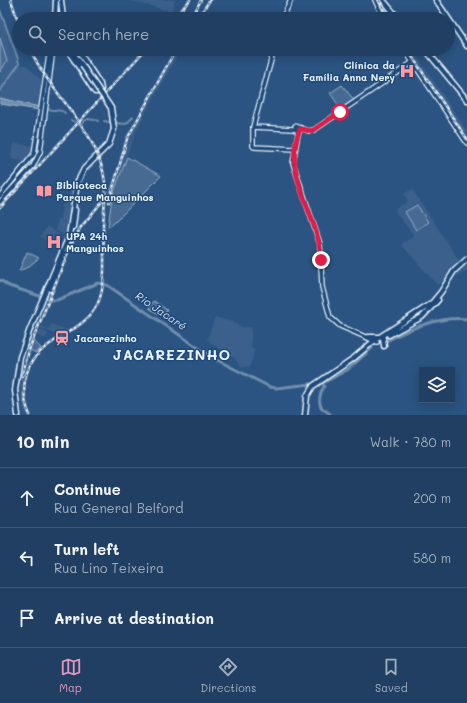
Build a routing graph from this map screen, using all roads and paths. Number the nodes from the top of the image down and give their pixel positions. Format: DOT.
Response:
graph roads {
  1 [pos="56,0"];
  2 [pos="61,0"];
  3 [pos="291,0"];
  4 [pos="375,0"];
  5 [pos="383,0"];
  6 [pos="436,0"];
  7 [pos="56,6"];
  8 [pos="62,8"];
  9 [pos="56,12"];
  10 [pos="62,12"];
  11 [pos="285,12"];
  12 [pos="381,12"];
  13 [pos="393,12"];
  14 [pos="444,12"];
  15 [pos="455,28"];
  16 [pos="467,46"];
  17 [pos="49,56"];
  18 [pos="52,56"];
  19 [pos="72,56"];
  20 [pos="77,56"];
  21 [pos="82,56"];
  22 [pos="272,56"];
  23 [pos="409,56"];
  24 [pos="431,56"];
  25 [pos="413,62"];
  26 [pos="467,100"];
  27 [pos="44,105"];
  28 [pos="44,111"];
  29 [pos="296,126"];
  30 [pos="253,127"];
  31 [pos="301,128"];
  32 [pos="298,134"];
  33 [pos="467,143"];
  34 [pos="295,149"];
  35 [pos="0,196"];
  36 [pos="0,202"];
  37 [pos="466,260"];
  38 [pos="368,337"];
  39 [pos="382,337"];
  40 [pos="376,341"];
  41 [pos="384,346"];
  42 [pos="18,415"];
  43 [pos="305,415"];
  1 -- 7 [label="main road"];
  2 -- 8 [label="main road"];
  3 -- 11 [label="main road"];
  4 -- 12 [label="main road"];
  5 -- 13 [label="main road"];
  6 -- 14 [label="main road"];
  7 -- 8 [label="main road"];
  7 -- 9 [label="main road"];
  8 -- 10 [label="main road"];
  15 -- 16 [label="main road"];
  17 -- 27 [label="main road"];
  18 -- 27 [label="main road"];
  19 -- 21 [label="main road"];
  20 -- 42 [label="main road, bridge"];
  22 -- 30 [label="main road"];
  23 -- 25 [label="main road"];
  24 -- 26 [label="main road"];
  25 -- 31 [label="main road"];
  25 -- 33 [label="main road"];
  27 -- 28 [label="main road"];
  28 -- 35 [label="main road"];
  28 -- 36 [label="main road"];
  29 -- 31 [label="main road"];
  30 -- 32 [label="main road"];
  30 -- 34 [label="main road"];
  31 -- 32 [label="main road"];
  32 -- 34 [label="main road"];
  34 -- 38 [label="main road"];
  37 -- 39 [label="main road"];
  37 -- 39 [label="main road"];
  38 -- 39 [label="main road"];
  38 -- 40 [label="main road"];
  39 -- 40 [label="main road"];
  39 -- 41 [label="main road"];
  40 -- 43 [label="main road"];
}
